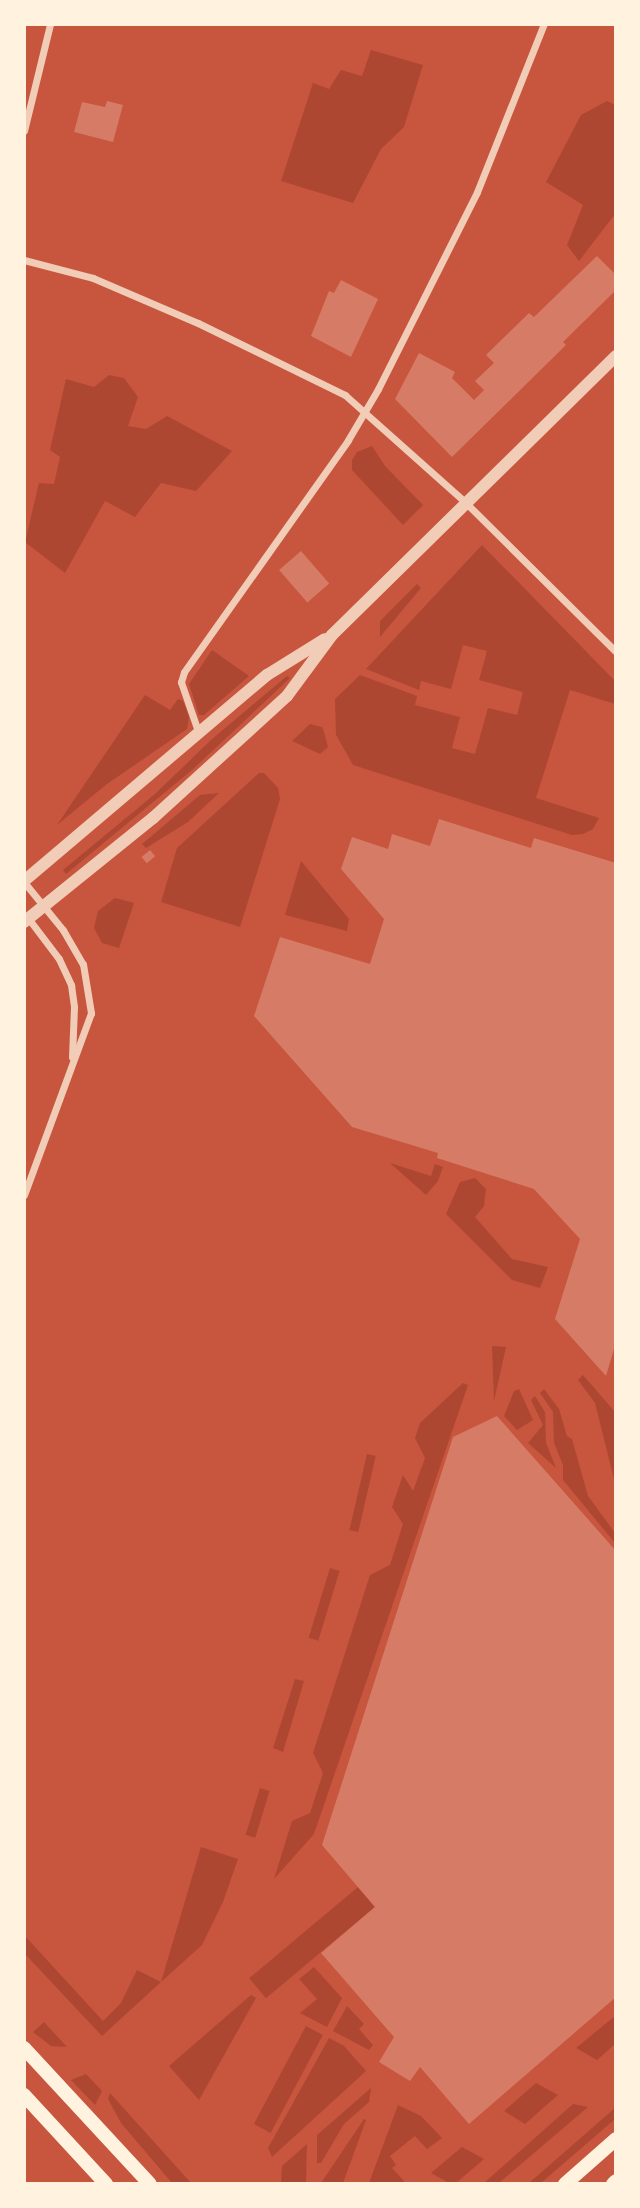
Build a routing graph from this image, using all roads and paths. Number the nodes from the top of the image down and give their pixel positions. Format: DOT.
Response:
graph roads {
  1 [pos="50,24"];
  2 [pos="544,24"];
  3 [pos="24,131"];
  4 [pos="24,260"];
  5 [pos="615,356"];
  6 [pos="365,412"];
  7 [pos="465,502"];
  8 [pos="332,635"];
  9 [pos="615,652"];
  10 [pos="199,734"];
  11 [pos="24,882"];
  12 [pos="45,906"];
  13 [pos="26,919"];
  14 [pos="72,1062"];
  15 [pos="24,1195"];
  16 [pos="24,2048"];
  17 [pos="24,2095"];
  18 [pos="615,2139"];
  19 [pos="106,2183"];
  20 [pos="150,2183"];
  21 [pos="565,2183"];
  1 -- 3 [label="street"];
  2 -- 6 [label="street"];
  4 -- 6 [label="street"];
  5 -- 7 [label="street"];
  6 -- 7 [label="street"];
  6 -- 10 [label="street"];
  7 -- 8 [label="street"];
  7 -- 9 [label="street"];
  8 -- 10 [label="street"];
  8 -- 12 [label="street"];
  10 -- 11 [label="street"];
  11 -- 12 [label="street"];
  12 -- 13 [label="street"];
  12 -- 14 [label="street"];
  13 -- 14 [label="street"];
  14 -- 15 [label="street"];
  16 -- 20 [label="main road"];
  17 -- 19 [label="main road"];
  18 -- 21 [label="main road"];
}
